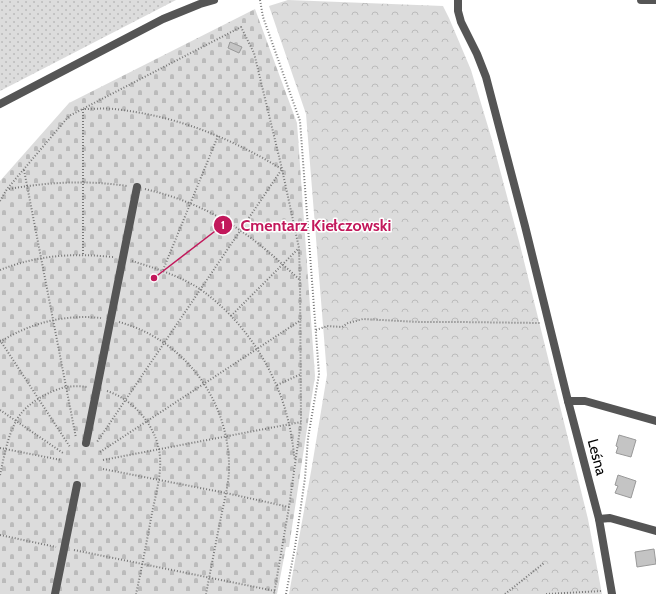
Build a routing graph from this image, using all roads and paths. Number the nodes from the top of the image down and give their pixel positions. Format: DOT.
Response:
graph roads {
  1 [pos="214,0"];
  2 [pos="260,0"];
  3 [pos="458,0"];
  4 [pos="641,0"];
  5 [pos="656,0"];
  6 [pos="0,104"];
  7 [pos="83,109"];
  8 [pos="218,136"];
  9 [pos="282,169"];
  10 [pos="24,170"];
  11 [pos="83,182"];
  12 [pos="27,186"];
  13 [pos="137,187"];
  14 [pos="7,189"];
  15 [pos="0,201"];
  16 [pos="190,204"];
  17 [pos="240,230"];
  18 [pos="299,248"];
  19 [pos="83,254"];
  20 [pos="41,258"];
  21 [pos="123,258"];
  22 [pos="282,265"];
  23 [pos="0,266"];
  24 [pos="1,270"];
  25 [pos="163,270"];
  26 [pos="300,280"];
  27 [pos="199,289"];
  28 [pos="231,316"];
  29 [pos="54,320"];
  30 [pos="111,320"];
  31 [pos="300,320"];
  32 [pos="549,323"];
  33 [pos="316,330"];
  34 [pos="0,341"];
  35 [pos="164,342"];
  36 [pos="258,348"];
  37 [pos="301,374"];
  38 [pos="205,383"];
  39 [pos="277,385"];
  40 [pos="67,387"];
  41 [pos="97,387"];
  42 [pos="37,399"];
  43 [pos="126,400"];
  44 [pos="568,402"];
  45 [pos="0,410"];
  46 [pos="16,420"];
  47 [pos="656,421"];
  48 [pos="147,422"];
  49 [pos="301,422"];
  50 [pos="290,424"];
  51 [pos="226,436"];
  52 [pos="77,443"];
  53 [pos="90,445"];
  54 [pos="70,446"];
  55 [pos="0,448"];
  56 [pos="5,449"];
  57 [pos="159,450"];
  58 [pos="64,452"];
  59 [pos="100,452"];
  60 [pos="61,460"];
  61 [pos="103,460"];
  62 [pos="295,464"];
  63 [pos="103,469"];
  64 [pos="0,475"];
  65 [pos="158,480"];
  66 [pos="77,485"];
  67 [pos="226,493"];
  68 [pos="289,507"];
  69 [pos="599,519"];
  70 [pos="656,531"];
  71 [pos="0,535"];
  72 [pos="64,549"];
  73 [pos="544,563"];
  74 [pos="142,564"];
  75 [pos="209,578"];
  76 [pos="274,592"];
  77 [pos="611,592"];
  78 [pos="55,594"];
  79 [pos="136,594"];
  80 [pos="206,594"];
  81 [pos="286,594"];
  82 [pos="505,594"];
  83 [pos="546,594"];
  1 -- 6 [label="street"];
  2 -- 33 [label="path"];
  3 -- 32 [label="street, Leśna"];
  4 -- 5 [label="street"];
  7 -- 8 [label="path"];
  7 -- 9 [label="path"];
  7 -- 10 [label="path"];
  7 -- 11 [label="path"];
  8 -- 9 [label="path"];
  8 -- 16 [label="path"];
  9 -- 17 [label="path"];
  9 -- 18 [label="path"];
  10 -- 12 [label="path"];
  10 -- 14 [label="path"];
  11 -- 12 [label="path"];
  11 -- 13 [label="path"];
  11 -- 19 [label="path"];
  12 -- 14 [label="path"];
  12 -- 20 [label="path"];
  13 -- 16 [label="path"];
  13 -- 21 [label="street"];
  14 -- 15 [label="path"];
  16 -- 17 [label="path"];
  16 -- 25 [label="path"];
  17 -- 22 [label="path"];
  17 -- 27 [label="path"];
  18 -- 22 [label="path"];
  18 -- 26 [label="path"];
  19 -- 20 [label="path"];
  19 -- 21 [label="path"];
  20 -- 24 [label="path"];
  20 -- 29 [label="path"];
  21 -- 25 [label="path"];
  21 -- 30 [label="street"];
  22 -- 26 [label="path"];
  22 -- 28 [label="path"];
  23 -- 24 [label="path"];
  25 -- 27 [label="path"];
  26 -- 31 [label="path"];
  27 -- 28 [label="path"];
  27 -- 35 [label="path"];
  28 -- 36 [label="path"];
  29 -- 30 [label="path"];
  29 -- 34 [label="path"];
  29 -- 40 [label="path"];
  30 -- 35 [label="path"];
  30 -- 41 [label="street"];
  31 -- 36 [label="path"];
  31 -- 37 [label="path"];
  32 -- 33 [label="path"];
  32 -- 44 [label="street, Leśna"];
  33 -- 81 [label="path"];
  34 -- 42 [label="path"];
  35 -- 38 [label="path"];
  35 -- 43 [label="path"];
  36 -- 38 [label="path"];
  36 -- 39 [label="path"];
  37 -- 39 [label="path"];
  37 -- 49 [label="path"];
  38 -- 48 [label="path"];
  38 -- 51 [label="path"];
  39 -- 50 [label="path"];
  40 -- 41 [label="path"];
  40 -- 42 [label="path"];
  40 -- 52 [label="path"];
  41 -- 43 [label="path"];
  41 -- 53 [label="street"];
  42 -- 46 [label="path"];
  42 -- 54 [label="path"];
  43 -- 48 [label="path"];
  43 -- 53 [label="path"];
  44 -- 47 [label="street"];
  44 -- 69 [label="street, Leśna"];
  45 -- 46 [label="path"];
  46 -- 56 [label="path"];
  46 -- 58 [label="path"];
  48 -- 57 [label="path"];
  48 -- 59 [label="path"];
  49 -- 50 [label="path"];
  49 -- 62 [label="path"];
  50 -- 51 [label="path"];
  50 -- 62 [label="path"];
  51 -- 57 [label="path"];
  51 -- 67 [label="path"];
  55 -- 56 [label="path"];
  56 -- 60 [label="path"];
  56 -- 64 [label="path"];
  57 -- 61 [label="path"];
  57 -- 65 [label="path"];
  62 -- 68 [label="path"];
  63 -- 65 [label="path"];
  65 -- 67 [label="path"];
  65 -- 74 [label="path"];
  66 -- 72 [label="street"];
  67 -- 68 [label="path"];
  67 -- 75 [label="path"];
  68 -- 76 [label="path"];
  69 -- 70 [label="street"];
  69 -- 77 [label="street, Leśna"];
  71 -- 72 [label="path"];
  72 -- 74 [label="path"];
  72 -- 78 [label="street"];
  73 -- 82 [label="path"];
  74 -- 75 [label="path"];
  74 -- 79 [label="path"];
  75 -- 76 [label="path"];
  75 -- 80 [label="path"];
  77 -- 83 [label="path"];
}
